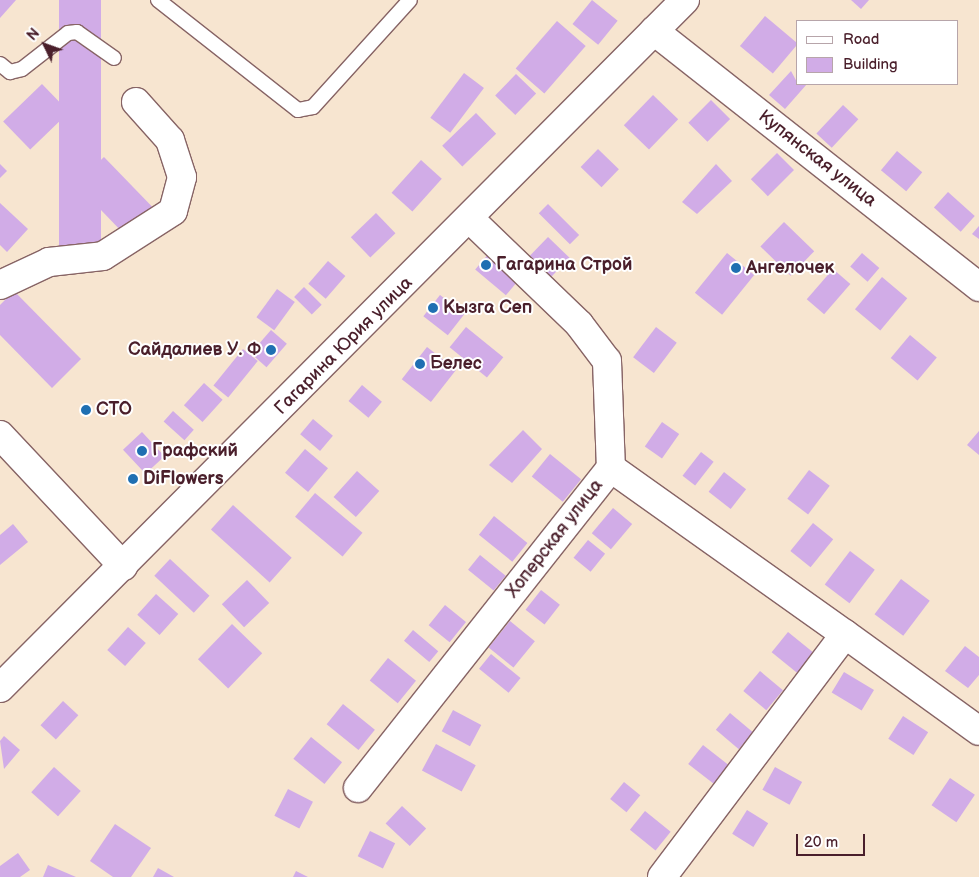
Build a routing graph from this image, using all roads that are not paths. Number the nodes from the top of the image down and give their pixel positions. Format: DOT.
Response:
graph roads {
  1 [pos="158,0"];
  2 [pos="410,0"];
  3 [pos="684,0"];
  4 [pos="654,31"];
  5 [pos="114,58"];
  6 [pos="0,64"];
  7 [pos="136,102"];
  8 [pos="471,220"];
  9 [pos="0,285"];
  10 [pos="979,287"];
  11 [pos="0,435"];
  12 [pos="611,468"];
  13 [pos="123,566"];
  14 [pos="845,634"];
  15 [pos="0,688"];
  16 [pos="979,730"];
  17 [pos="358,788"];
  18 [pos="662,877"];
  1 -- 2 [label="lane"];
  3 -- 4 [label="street, Гагарина Юрия улица"];
  4 -- 8 [label="street, Гагарина Юрия улица"];
  4 -- 10 [label="street, Купянская улица"];
  5 -- 6 [label="lane"];
  7 -- 9 [label="street"];
  8 -- 12 [label="street"];
  8 -- 13 [label="street, Гагарина Юрия улица"];
  11 -- 13 [label="street"];
  12 -- 14 [label="street, Хоперская улица"];
  12 -- 17 [label="street, Хоперская улица"];
  13 -- 15 [label="street, Гагарина Юрия улица"];
  14 -- 16 [label="street, Хоперская улица"];
  14 -- 18 [label="street"];
}
